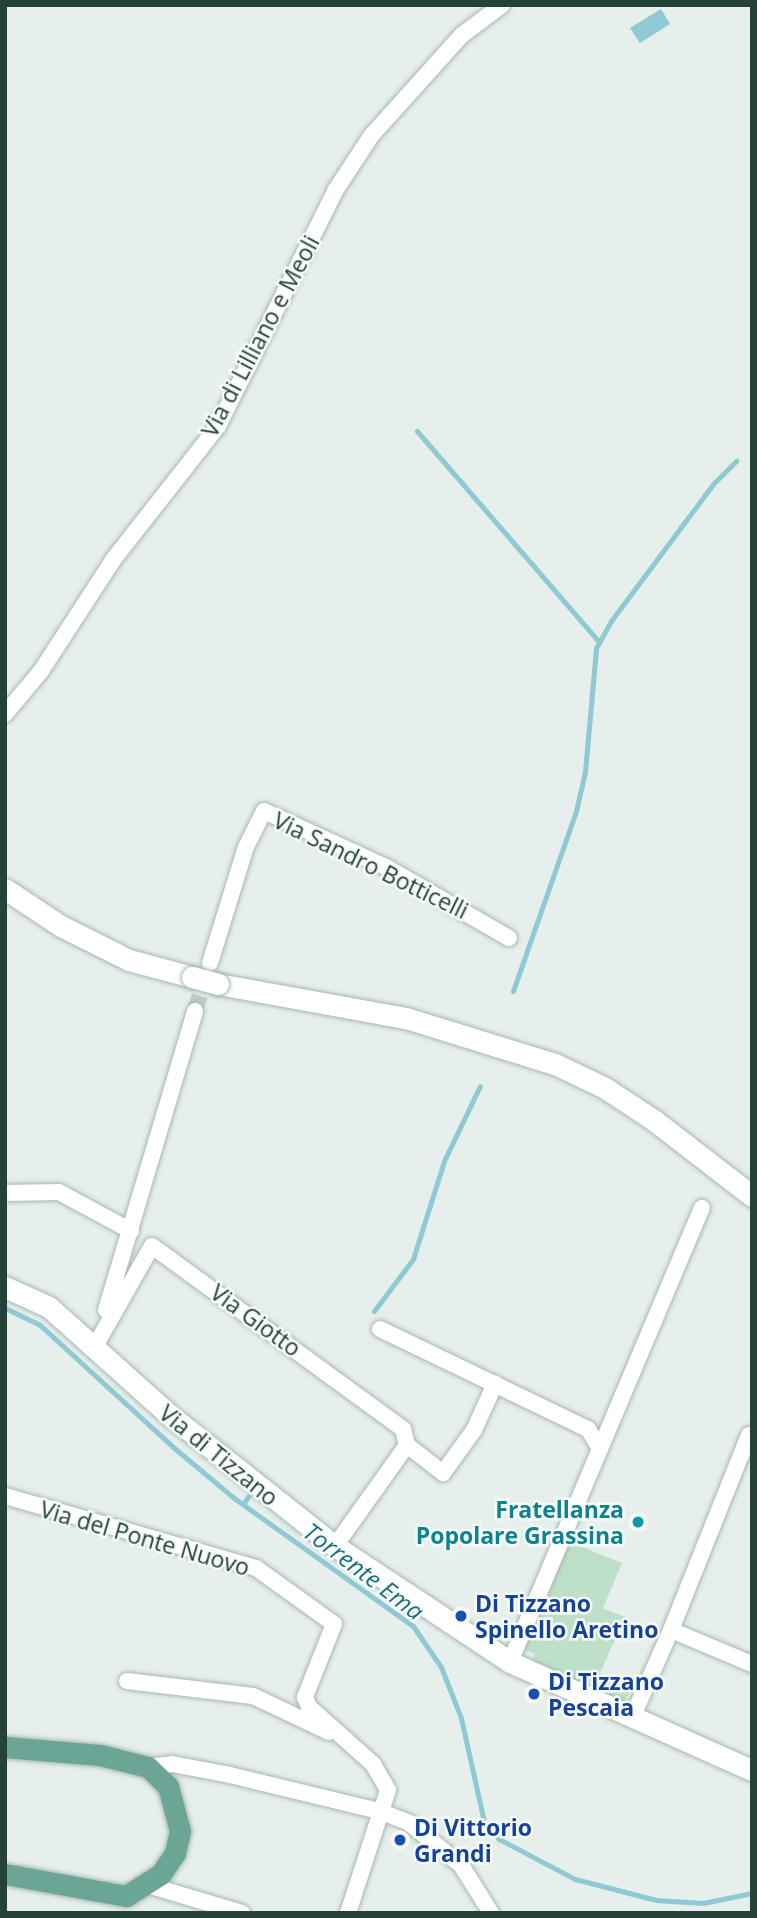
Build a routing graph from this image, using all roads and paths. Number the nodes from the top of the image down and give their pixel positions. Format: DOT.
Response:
graph roads {
  1 [pos="502,5"];
  2 [pos="5,714"];
  3 [pos="5,889"];
  4 [pos="509,938"];
  5 [pos="210,963"];
  6 [pos="195,1011"];
  7 [pos="5,1193"];
  8 [pos="752,1196"];
  9 [pos="702,1208"];
  10 [pos="131,1230"];
  11 [pos="5,1287"];
  12 [pos="380,1329"];
  13 [pos="97,1340"];
  14 [pos="495,1384"];
  15 [pos="610,1427"];
  16 [pos="588,1429"];
  17 [pos="749,1435"];
  18 [pos="407,1445"];
  19 [pos="600,1449"];
  20 [pos="5,1496"];
  21 [pos="335,1546"];
  22 [pos="671,1630"];
  23 [pos="510,1662"];
  24 [pos="752,1664"];
  25 [pos="127,1681"];
  26 [pos="632,1718"];
  27 [pos="348,1741"];
  28 [pos="5,1748"];
  29 [pos="148,1767"];
  30 [pos="752,1770"];
  31 [pos="379,1811"];
  32 [pos="5,1874"];
  33 [pos="148,1885"];
  34 [pos="242,1913"];
  35 [pos="348,1913"];
  36 [pos="491,1913"];
  1 -- 2 [label="street, Via di Lilliano e Meoli"];
  3 -- 8 [label="street, bridge"];
  4 -- 5 [label="street, Via Sandro Botticelli"];
  6 -- 10 [label="street"];
  7 -- 10 [label="street"];
  9 -- 15 [label="street"];
  10 -- 13 [label="street"];
  11 -- 13 [label="street, Via di Tizzano"];
  12 -- 14 [label="street"];
  13 -- 18 [label="street, Via Giotto"];
  13 -- 21 [label="street, Via di Tizzano"];
  14 -- 16 [label="street"];
  14 -- 18 [label="street, Via Giotto"];
  15 -- 16 [label="street"];
  15 -- 19 [label="street"];
  16 -- 19 [label="street"];
  17 -- 22 [label="street"];
  18 -- 21 [label="street"];
  19 -- 23 [label="street"];
  20 -- 27 [label="street, Via del Ponte Nuovo"];
  21 -- 23 [label="street, Via di Tizzano"];
  22 -- 24 [label="street"];
  22 -- 26 [label="street"];
  23 -- 26 [label="street, Via di Tizzano"];
  25 -- 27 [label="street"];
  26 -- 30 [label="street, Via di Tizzano"];
  27 -- 31 [label="street, Via del Ponte Nuovo"];
  28 -- 29 [label="main road"];
  29 -- 31 [label="street"];
  29 -- 33 [label="main road"];
  31 -- 35 [label="street"];
  31 -- 36 [label="street"];
  32 -- 33 [label="main road"];
  33 -- 34 [label="street"];
}
